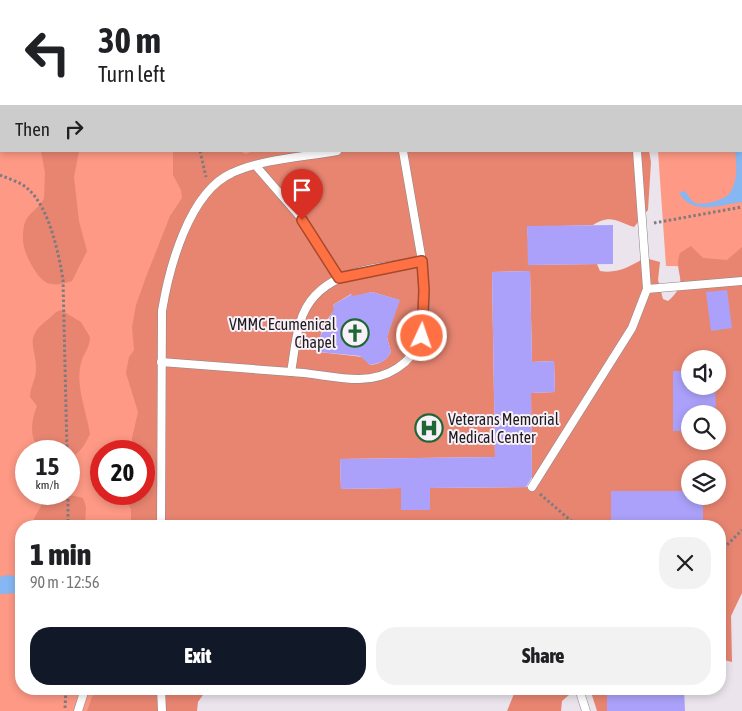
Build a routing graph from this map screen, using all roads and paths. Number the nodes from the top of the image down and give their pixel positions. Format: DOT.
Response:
graph roads {
  1 [pos="200,152"];
  2 [pos="331,152"];
  3 [pos="402,152"];
  4 [pos="637,152"];
  5 [pos="256,166"];
  6 [pos="0,175"];
  7 [pos="208,191"];
  8 [pos="742,207"];
  9 [pos="644,224"];
  10 [pos="422,261"];
  11 [pos="339,278"];
  12 [pos="742,281"];
  13 [pos="647,289"];
  14 [pos="161,362"];
  15 [pos="291,372"];
  16 [pos="67,440"];
  17 [pos="532,487"];
  18 [pos="68,505"];
  19 [pos="68,520"];
  20 [pos="161,520"];
  21 [pos="570,520"];
  22 [pos="742,530"];
  23 [pos="726,546"];
  24 [pos="66,695"];
  25 [pos="83,695"];
  26 [pos="161,695"];
  27 [pos="581,695"];
  28 [pos="77,710"];
  29 [pos="65,711"];
  30 [pos="162,711"];
  31 [pos="586,711"];
  1 -- 7 [label="path"];
  2 -- 5 [label="lane"];
  3 -- 10 [label="lane"];
  4 -- 9 [label="lane"];
  5 -- 7 [label="lane"];
  5 -- 11 [label="lane"];
  6 -- 16 [label="path"];
  7 -- 14 [label="lane"];
  8 -- 9 [label="path"];
  9 -- 13 [label="lane"];
  10 -- 11 [label="lane"];
  10 -- 15 [label="lane"];
  11 -- 15 [label="lane"];
  12 -- 13 [label="lane"];
  13 -- 17 [label="lane"];
  14 -- 15 [label="lane"];
  14 -- 20 [label="lane"];
  17 -- 21 [label="path"];
  18 -- 19 [label="path"];
  22 -- 23 [label="path"];
  24 -- 29 [label="path"];
  25 -- 28 [label="lane"];
  26 -- 30 [label="lane"];
  27 -- 31 [label="lane"];
}
